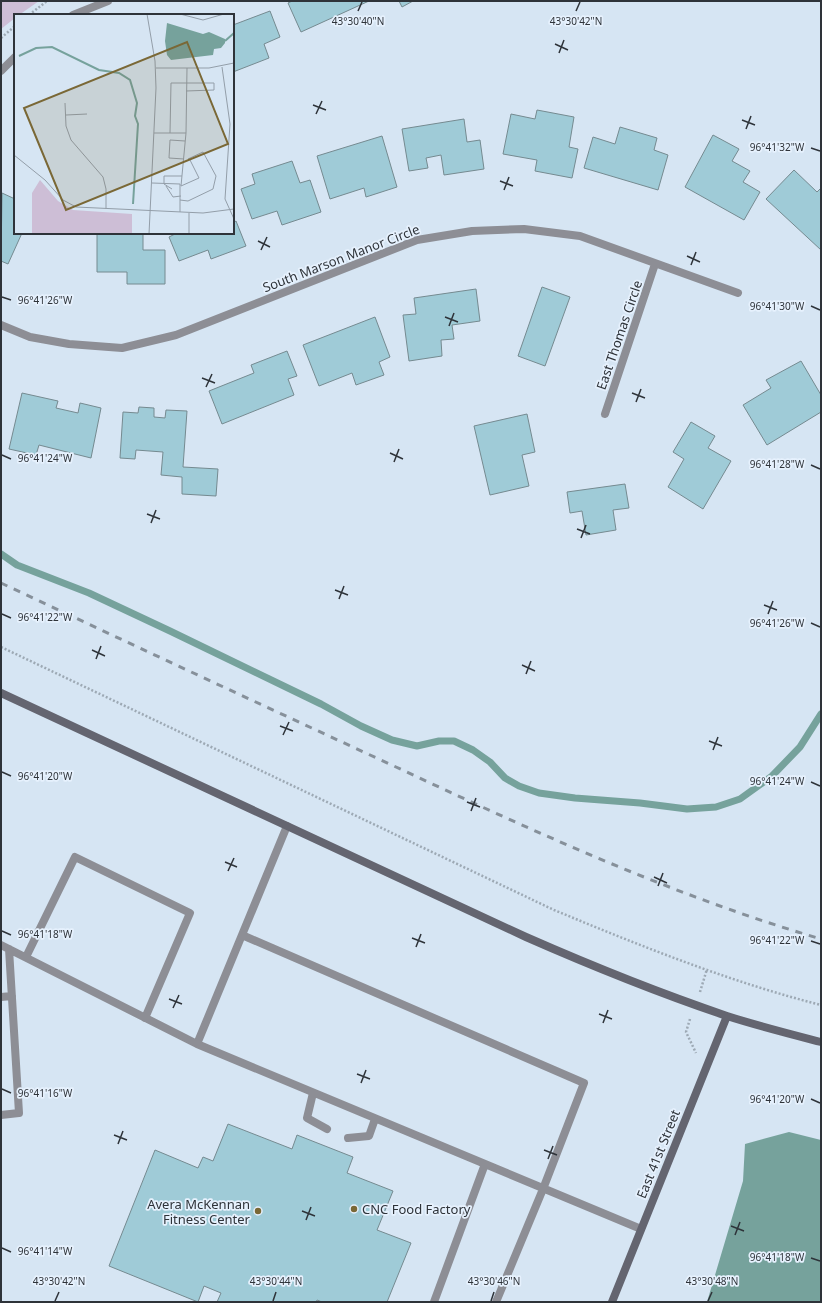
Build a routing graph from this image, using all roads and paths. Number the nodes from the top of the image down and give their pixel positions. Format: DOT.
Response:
graph roads {
  1 [pos="46,1"];
  2 [pos="108,1"];
  3 [pos="30,14"];
  4 [pos="76,14"];
  5 [pos="14,27"];
  6 [pos="1,38"];
  7 [pos="14,58"];
  8 [pos="1,71"];
  9 [pos="655,264"];
  10 [pos="738,293"];
  11 [pos="1,325"];
  12 [pos="605,414"];
  13 [pos="1,647"];
  14 [pos="1,693"];
  15 [pos="287,826"];
  16 [pos="242,935"];
  17 [pos="1,945"];
  18 [pos="9,949"];
  19 [pos="26,958"];
  20 [pos="12,996"];
  21 [pos="1,997"];
  22 [pos="821,1005"];
  23 [pos="727,1016"];
  24 [pos="145,1018"];
  25 [pos="821,1042"];
  26 [pos="197,1044"];
  27 [pos="313,1093"];
  28 [pos="1,1115"];
  29 [pos="375,1118"];
  30 [pos="327,1129"];
  31 [pos="348,1138"];
  32 [pos="485,1164"];
  33 [pos="543,1189"];
  34 [pos="641,1230"];
  35 [pos="434,1302"];
  36 [pos="496,1302"];
  37 [pos="612,1302"];
  1 -- 3 [label="path"];
  2 -- 4 [label="street"];
  5 -- 6 [label="path"];
  7 -- 8 [label="street"];
  9 -- 10 [label="street, South Marson Manor Circle"];
  9 -- 11 [label="street, South Marson Manor Circle"];
  9 -- 12 [label="street, East Thomas Circle"];
  13 -- 22 [label="path"];
  14 -- 15 [label="main road"];
  15 -- 16 [label="street"];
  15 -- 23 [label="main road"];
  16 -- 26 [label="street"];
  16 -- 33 [label="street"];
  17 -- 18 [label="street"];
  18 -- 19 [label="street"];
  18 -- 20 [label="street"];
  19 -- 24 [label="street"];
  19 -- 24 [label="street"];
  20 -- 21 [label="street"];
  20 -- 28 [label="street"];
  23 -- 25 [label="main road"];
  23 -- 34 [label="main road, East 41st Street"];
  24 -- 26 [label="street"];
  26 -- 27 [label="street"];
  27 -- 29 [label="street"];
  27 -- 30 [label="street"];
  29 -- 31 [label="street"];
  29 -- 32 [label="street"];
  32 -- 33 [label="street"];
  32 -- 35 [label="street"];
  33 -- 34 [label="street"];
  33 -- 36 [label="street"];
  34 -- 37 [label="main road, East 41st Street"];
}
